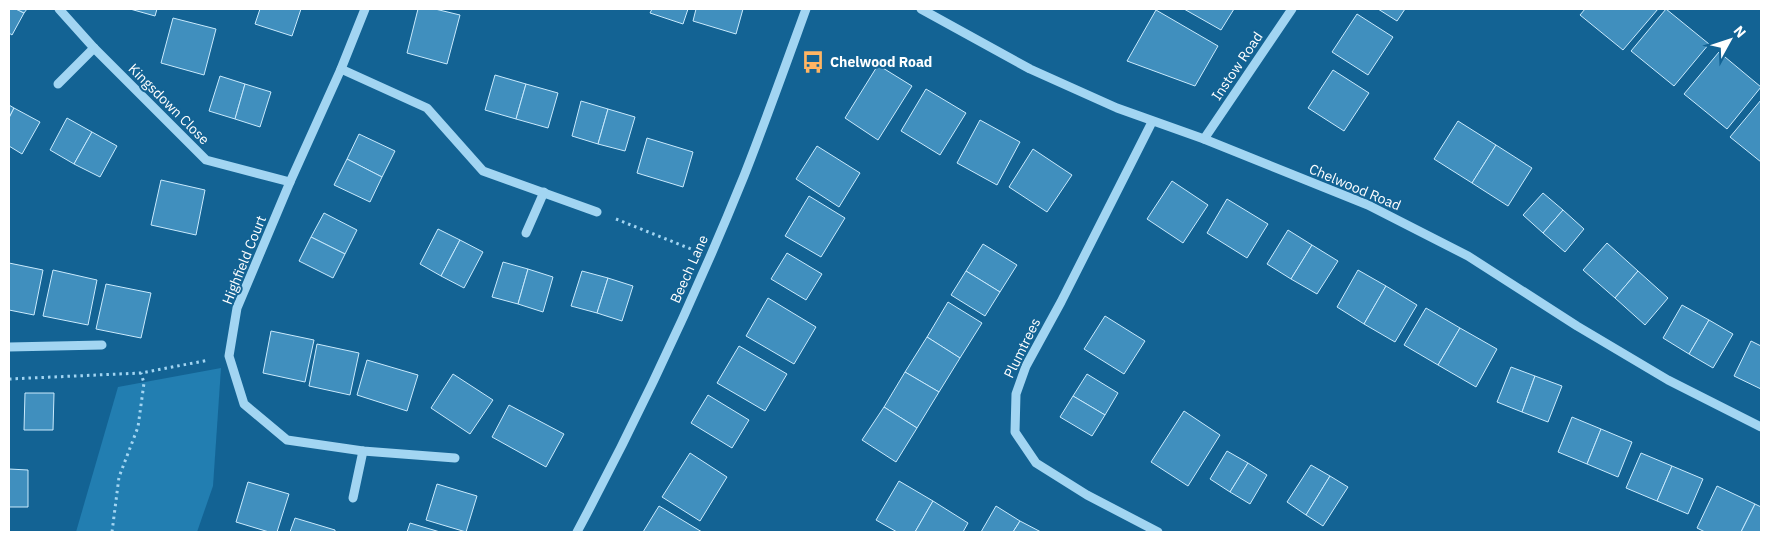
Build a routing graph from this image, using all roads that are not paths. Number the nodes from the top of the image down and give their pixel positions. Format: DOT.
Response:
graph roads {
  1 [pos="59,9"];
  2 [pos="365,9"];
  3 [pos="806,9"];
  4 [pos="921,9"];
  5 [pos="1292,9"];
  6 [pos="94,48"];
  7 [pos="341,69"];
  8 [pos="58,84"];
  9 [pos="1152,122"];
  10 [pos="1204,139"];
  11 [pos="290,182"];
  12 [pos="544,192"];
  13 [pos="597,212"];
  14 [pos="526,234"];
  15 [pos="102,345"];
  16 [pos="9,347"];
  17 [pos="1761,427"];
  18 [pos="363,451"];
  19 [pos="455,458"];
  20 [pos="353,498"];
  21 [pos="577,532"];
  22 [pos="1158,532"];
  1 -- 6 [label="street, Kingsdown Close"];
  2 -- 7 [label="street, Highfield Court"];
  3 -- 21 [label="street, Beech Lane"];
  4 -- 9 [label="street, Chelwood Road"];
  5 -- 10 [label="street, Instow Road"];
  6 -- 8 [label="street"];
  6 -- 11 [label="street, Kingsdown Close"];
  7 -- 11 [label="street, Highfield Court"];
  7 -- 12 [label="street"];
  9 -- 10 [label="street, Chelwood Road"];
  9 -- 22 [label="street, Plumtrees"];
  10 -- 17 [label="street, Chelwood Road"];
  11 -- 18 [label="street, Highfield Court"];
  12 -- 13 [label="street"];
  12 -- 14 [label="street"];
  15 -- 16 [label="street"];
  18 -- 19 [label="street, Highfield Court"];
  18 -- 20 [label="street"];
}
